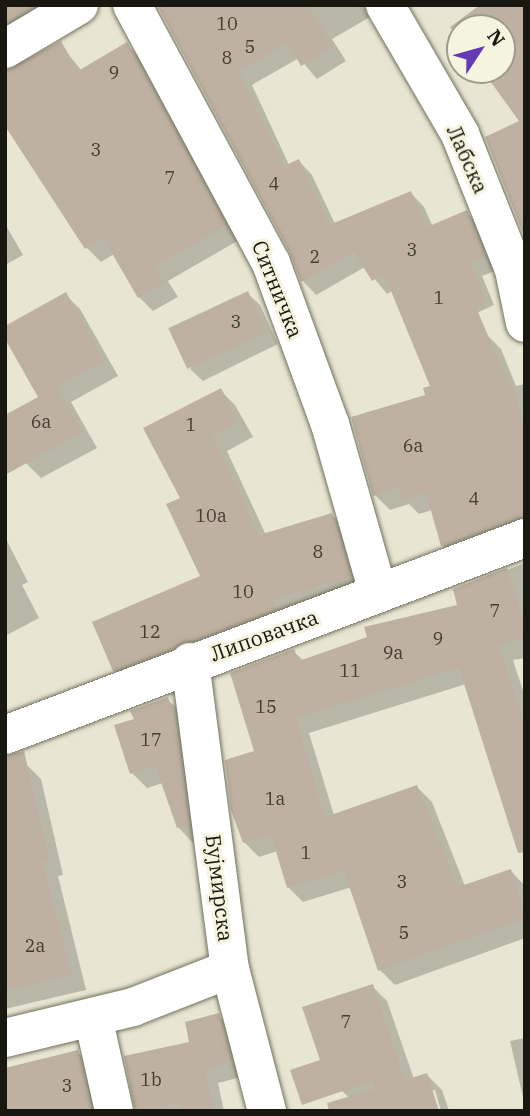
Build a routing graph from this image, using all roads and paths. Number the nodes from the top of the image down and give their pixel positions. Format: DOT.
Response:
graph roads {
  1 [pos="79,5"];
  2 [pos="132,5"];
  3 [pos="385,5"];
  4 [pos="5,49"];
  5 [pos="525,323"];
  6 [pos="525,538"];
  7 [pos="378,593"];
  8 [pos="190,662"];
  9 [pos="5,735"];
  10 [pos="230,969"];
  11 [pos="93,1017"];
  12 [pos="5,1038"];
  13 [pos="114,1111"];
  14 [pos="267,1111"];
  1 -- 4 [label="street"];
  2 -- 7 [label="street, Ситничка"];
  3 -- 5 [label="street, Лабска"];
  6 -- 7 [label="street, Липовачка"];
  7 -- 8 [label="street, Липовачка"];
  8 -- 9 [label="street, Липовачка"];
  8 -- 10 [label="street, Бујмирска"];
  10 -- 11 [label="street"];
  10 -- 14 [label="street, Бујмирска"];
  11 -- 12 [label="street"];
  11 -- 13 [label="street"];
}
